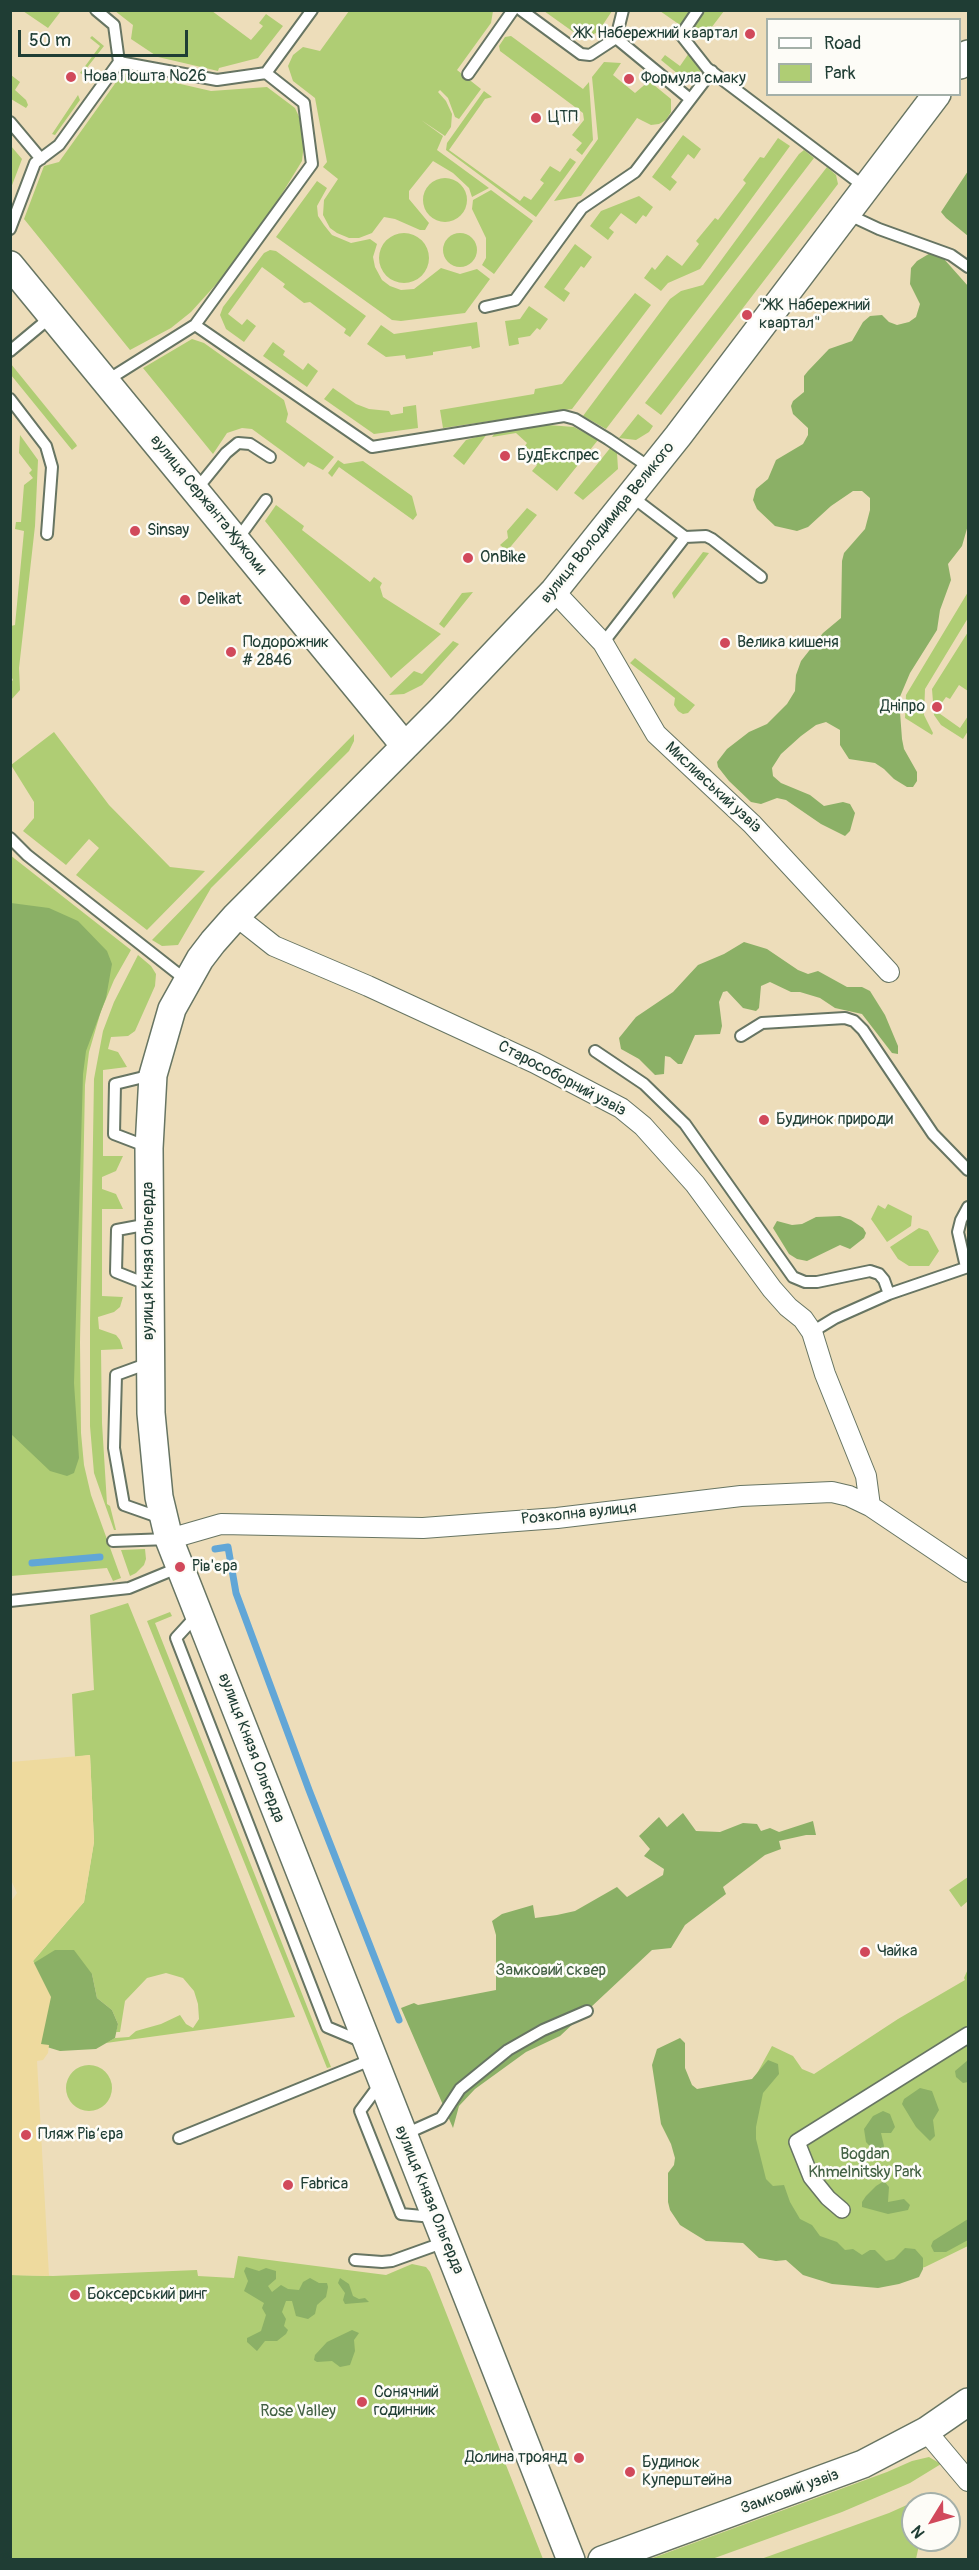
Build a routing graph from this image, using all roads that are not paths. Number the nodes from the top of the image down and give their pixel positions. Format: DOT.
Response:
graph roads {
  1 [pos="96,10"];
  2 [pos="312,10"];
  3 [pos="513,10"];
  4 [pos="521,10"];
  5 [pos="623,10"];
  6 [pos="698,10"];
  7 [pos="616,38"];
  8 [pos="119,62"];
  9 [pos="712,71"];
  10 [pos="267,73"];
  11 [pos="468,74"];
  12 [pos="935,96"];
  13 [pos="690,99"];
  14 [pos="10,122"];
  15 [pos="41,159"];
  16 [pos="866,188"];
  17 [pos="847,213"];
  18 [pos="10,229"];
  19 [pos="10,265"];
  20 [pos="969,267"];
  21 [pos="485,307"];
  22 [pos="52,315"];
  23 [pos="195,325"];
  24 [pos="10,351"];
  25 [pos="105,381"];
  26 [pos="10,399"];
  27 [pos="270,457"];
  28 [pos="652,469"];
  29 [pos="195,490"];
  30 [pos="631,496"];
  31 [pos="266,500"];
  32 [pos="48,534"];
  33 [pos="686,537"];
  34 [pos="237,541"];
  35 [pos="761,577"];
  36 [pos="554,591"];
  37 [pos="603,643"];
  38 [pos="405,746"];
  39 [pos="10,838"];
  40 [pos="236,915"];
  41 [pos="890,972"];
  42 [pos="187,981"];
  43 [pos="741,1036"];
  44 [pos="595,1051"];
  45 [pos="153,1075"];
  46 [pos="149,1148"];
  47 [pos="969,1170"];
  48 [pos="969,1207"];
  49 [pos="967,1267"];
  50 [pos="889,1294"];
  51 [pos="812,1332"];
  52 [pos="150,1363"];
  53 [pos="870,1506"];
  54 [pos="166,1529"];
  55 [pos="113,1541"];
  56 [pos="180,1567"];
  57 [pos="969,1572"];
  58 [pos="10,1601"];
  59 [pos="587,2012"];
  60 [pos="969,2034"];
  61 [pos="374,2061"];
  62 [pos="403,2135"];
  63 [pos="179,2138"];
  64 [pos="842,2210"];
  65 [pos="435,2217"];
  66 [pos="445,2242"];
  67 [pos="355,2260"];
  68 [pos="969,2402"];
  69 [pos="926,2431"];
  70 [pos="969,2481"];
  71 [pos="571,2559"];
  72 [pos="602,2559"];
  1 -- 8 [label="lane"];
  2 -- 10 [label="lane"];
  3 -- 11 [label="lane"];
  4 -- 7 [label="lane"];
  5 -- 7 [label="lane"];
  6 -- 9 [label="lane"];
  7 -- 13 [label="lane"];
  8 -- 10 [label="lane"];
  8 -- 15 [label="lane"];
  9 -- 13 [label="lane"];
  9 -- 16 [label="lane"];
  10 -- 23 [label="lane"];
  12 -- 16 [label="main road, вулиця Володимира Великого"];
  13 -- 21 [label="lane"];
  14 -- 15 [label="lane"];
  15 -- 18 [label="lane"];
  16 -- 17 [label="main road, вулиця Володимира Великого"];
  17 -- 20 [label="lane"];
  17 -- 28 [label="main road, вулиця Володимира Великого"];
  19 -- 22 [label="main road, вулиця Сержанта Жужоми"];
  22 -- 24 [label="lane"];
  22 -- 25 [label="main road, вулиця Сержанта Жужоми"];
  23 -- 25 [label="lane"];
  23 -- 28 [label="lane"];
  25 -- 29 [label="main road, вулиця Сержанта Жужоми"];
  26 -- 32 [label="lane"];
  27 -- 29 [label="lane"];
  28 -- 30 [label="main road, вулиця Володимира Великого"];
  29 -- 34 [label="main road, вулиця Сержанта Жужоми"];
  30 -- 33 [label="lane"];
  30 -- 36 [label="main road, вулиця Володимира Великого"];
  31 -- 34 [label="lane"];
  33 -- 35 [label="lane"];
  33 -- 37 [label="lane"];
  34 -- 38 [label="main road, вулиця Сержанта Жужоми"];
  36 -- 37 [label="street, Мисливський узвіз"];
  36 -- 38 [label="main road, вулиця Володимира Великого"];
  37 -- 41 [label="street, Мисливський узвіз"];
  38 -- 40 [label="main road, вулиця Володимира Великого"];
  39 -- 42 [label="lane"];
  40 -- 42 [label="main road, вулиця Князя Ольгерда"];
  40 -- 51 [label="street, Старособорний узвіз"];
  42 -- 45 [label="main road, вулиця Князя Ольгерда"];
  43 -- 47 [label="lane"];
  44 -- 50 [label="lane"];
  45 -- 46 [label="main road, вулиця Князя Ольгерда"];
  45 -- 46 [label="lane"];
  46 -- 52 [label="main road, вулиця Князя Ольгерда"];
  48 -- 49 [label="lane"];
  49 -- 50 [label="lane"];
  50 -- 51 [label="lane"];
  51 -- 53 [label="street, Старособорний узвіз"];
  52 -- 54 [label="main road, вулиця Князя Ольгерда"];
  52 -- 54 [label="lane"];
  53 -- 54 [label="street, Розкопна вулиця"];
  53 -- 57 [label="street, Розкопна вулиця"];
  54 -- 55 [label="lane"];
  54 -- 56 [label="main road, вулиця Князя Ольгерда"];
  56 -- 58 [label="lane"];
  56 -- 61 [label="main road, вулиця Князя Ольгерда"];
  59 -- 62 [label="lane"];
  60 -- 64 [label="street"];
  61 -- 62 [label="main road, вулиця Князя Ольгерда"];
  61 -- 63 [label="lane"];
  61 -- 65 [label="lane"];
  62 -- 65 [label="main road, вулиця Князя Ольгерда"];
  65 -- 66 [label="main road, вулиця Князя Ольгерда"];
  66 -- 67 [label="lane"];
  66 -- 71 [label="main road, вулиця Князя Ольгерда"];
  68 -- 69 [label="main road, Замковий узвіз"];
  69 -- 70 [label="street"];
  69 -- 72 [label="main road, Замковий узвіз"];
}
